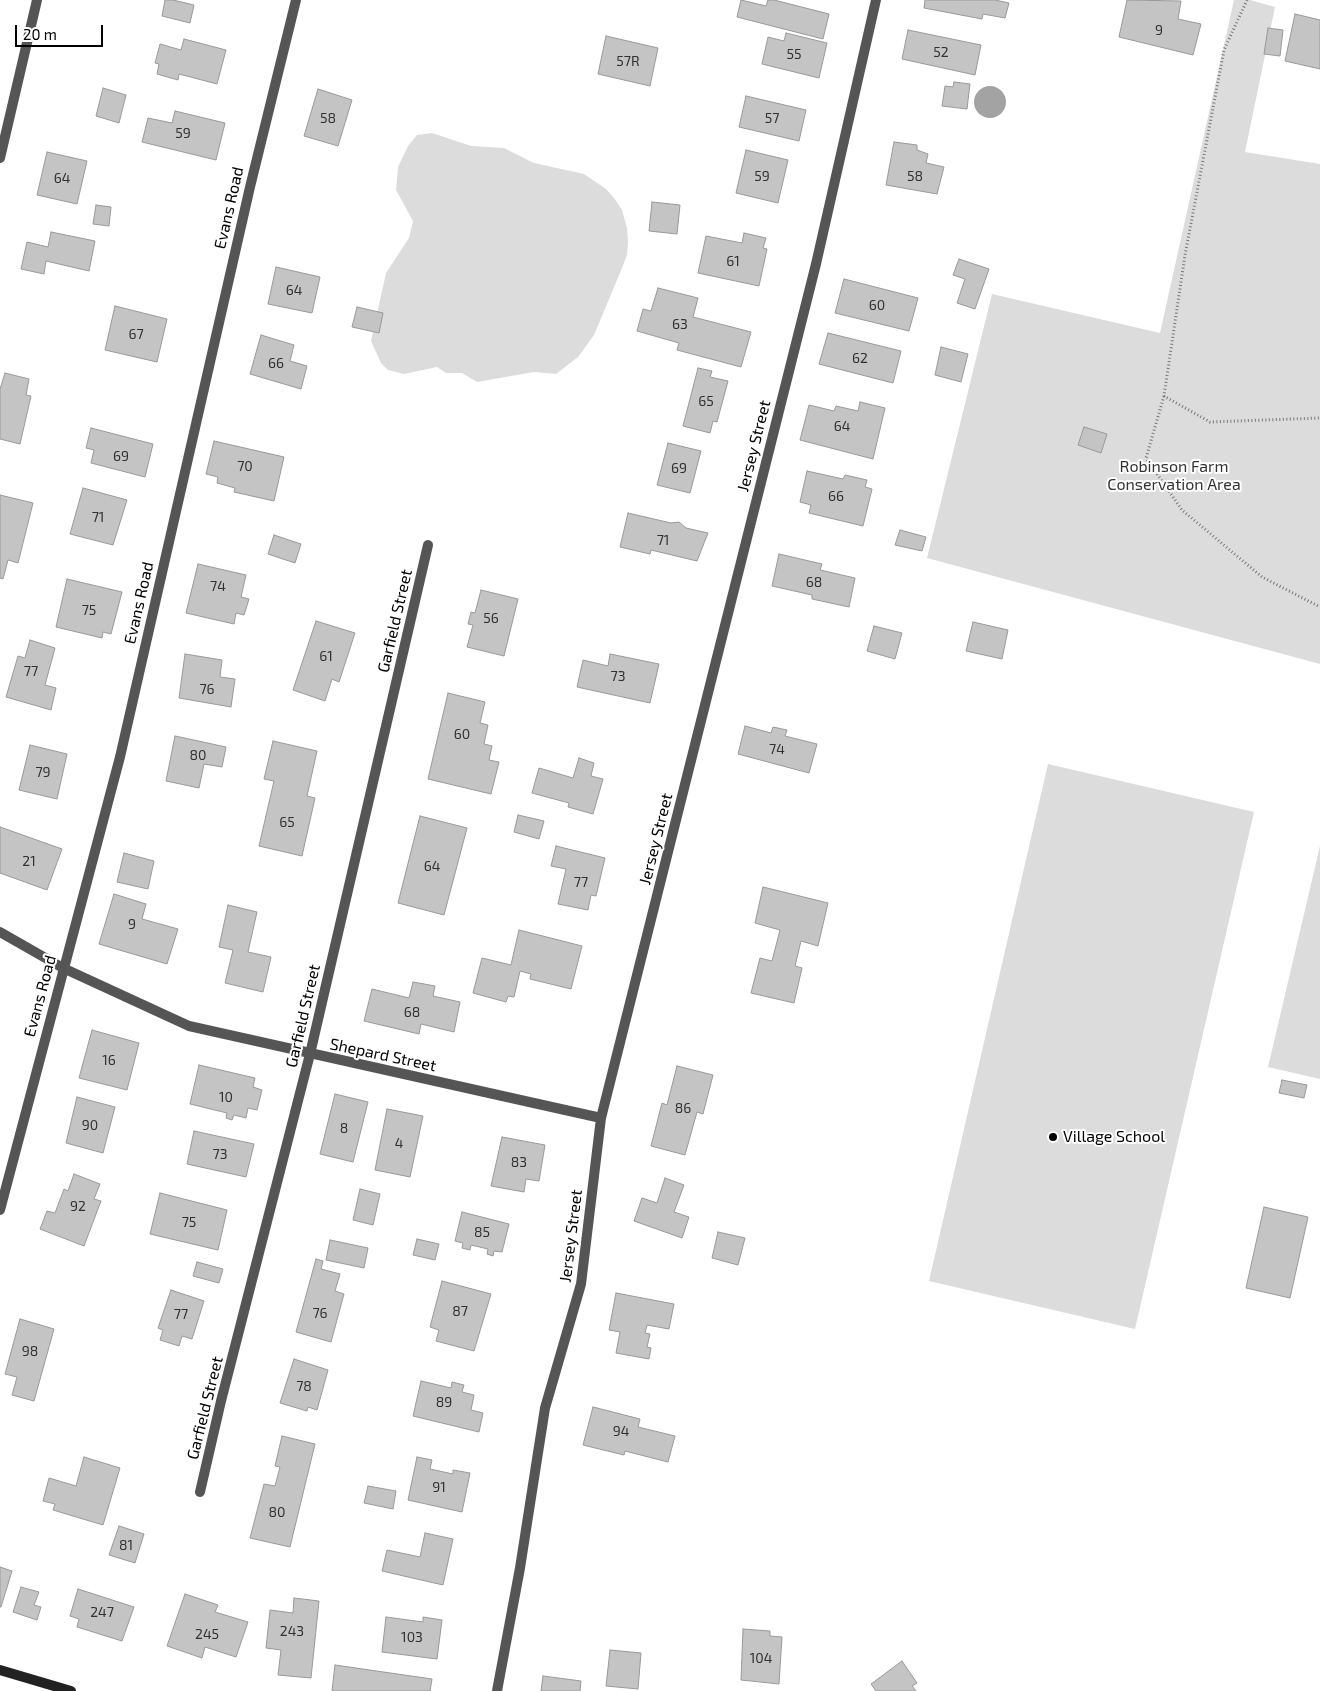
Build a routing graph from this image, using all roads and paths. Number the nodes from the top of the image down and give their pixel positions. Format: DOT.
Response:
graph roads {
  1 [pos="37,0"];
  2 [pos="296,0"];
  3 [pos="876,0"];
  4 [pos="1247,0"];
  5 [pos="0,158"];
  6 [pos="1164,396"];
  7 [pos="1320,418"];
  8 [pos="428,545"];
  9 [pos="1320,607"];
  10 [pos="0,932"];
  11 [pos="63,968"];
  12 [pos="310,1054"];
  13 [pos="601,1118"];
  14 [pos="0,1210"];
  15 [pos="200,1492"];
  16 [pos="0,1670"];
  17 [pos="70,1691"];
  18 [pos="497,1691"];
  1 -- 5 [label="street"];
  2 -- 11 [label="street, Evans Road"];
  3 -- 13 [label="street, Jersey Street"];
  4 -- 6 [label="path"];
  6 -- 7 [label="path"];
  6 -- 9 [label="path"];
  8 -- 12 [label="street, Garfield Street"];
  10 -- 11 [label="street, Shepard Street"];
  11 -- 12 [label="street, Shepard Street"];
  11 -- 14 [label="street, Evans Road"];
  12 -- 13 [label="street, Shepard Street"];
  12 -- 15 [label="street, Garfield Street"];
  13 -- 18 [label="street, Jersey Street"];
  16 -- 17 [label="main road"];
}
